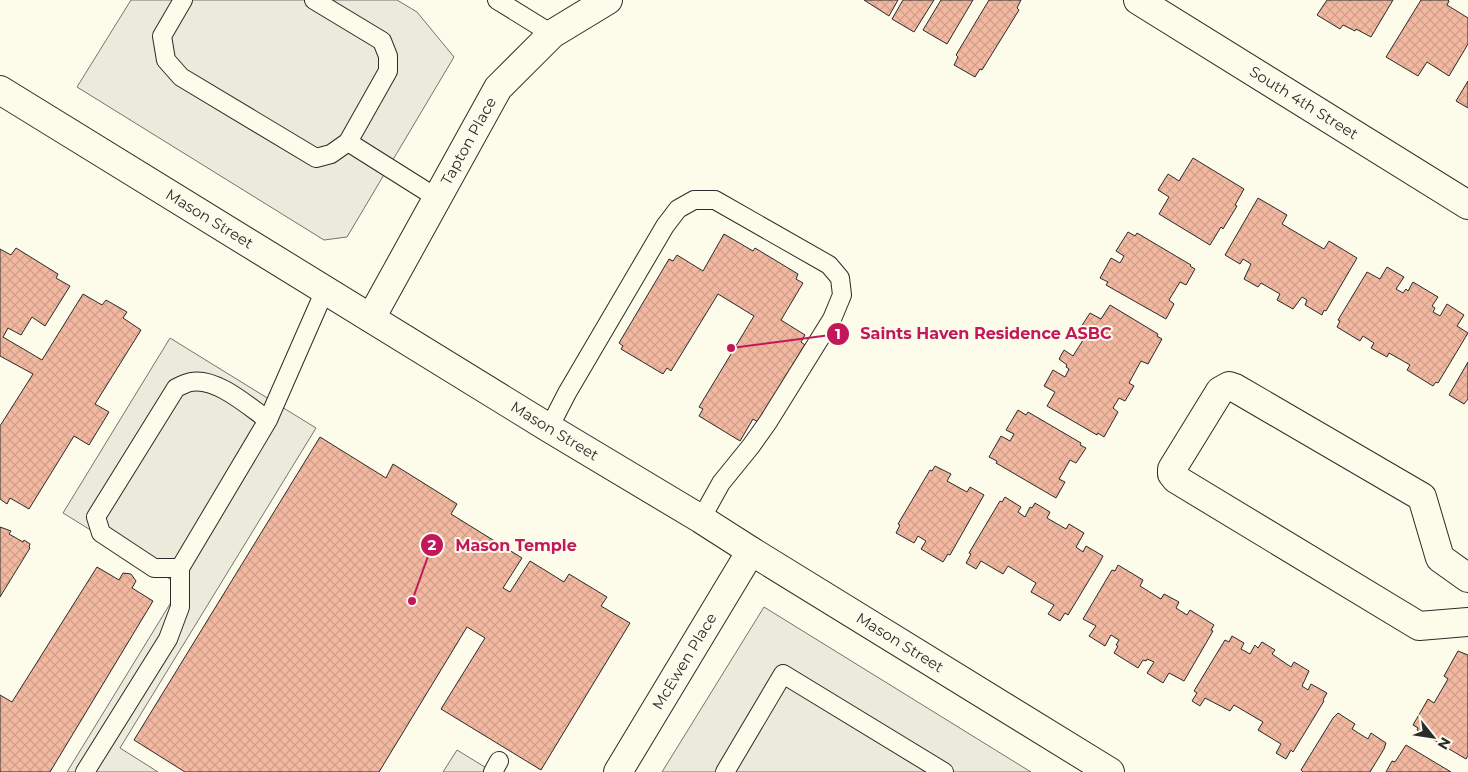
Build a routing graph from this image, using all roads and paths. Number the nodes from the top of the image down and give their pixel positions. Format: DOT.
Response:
graph roads {
  1 [pos="183,0"];
  2 [pos="314,0"];
  3 [pos="497,0"];
  4 [pos="608,0"];
  5 [pos="1138,0"];
  6 [pos="552,34"];
  7 [pos="0,90"];
  8 [pos="348,142"];
  9 [pos="438,198"];
  10 [pos="1468,205"];
  11 [pos="325,290"];
  12 [pos="371,318"];
  13 [pos="268,420"];
  14 [pos="550,428"];
  15 [pos="701,519"];
  16 [pos="751,551"];
  17 [pos="180,568"];
  18 [pos="1468,578"];
  19 [pos="1468,622"];
  20 [pos="85,772"];
  21 [pos="618,772"];
  22 [pos="725,772"];
  23 [pos="944,772"];
  24 [pos="1109,772"];
  1 -- 8 [label="lane"];
  2 -- 8 [label="lane"];
  3 -- 6 [label="lane"];
  4 -- 6 [label="street, Tapton Place"];
  5 -- 10 [label="street, South 4th Street"];
  6 -- 9 [label="street, Tapton Place"];
  7 -- 11 [label="street, Mason Street"];
  8 -- 9 [label="lane"];
  9 -- 12 [label="street, Tapton Place"];
  11 -- 12 [label="street, Mason Street"];
  11 -- 13 [label="lane"];
  12 -- 14 [label="street, Mason Street"];
  13 -- 17 [label="lane"];
  13 -- 17 [label="lane"];
  14 -- 15 [label="street, Mason Street"];
  14 -- 15 [label="lane"];
  15 -- 16 [label="street, Mason Street"];
  16 -- 21 [label="street, McEwen Place"];
  16 -- 24 [label="street, Mason Street"];
  17 -- 20 [label="lane"];
  18 -- 19 [label="street"];
  22 -- 23 [label="lane"];
}
